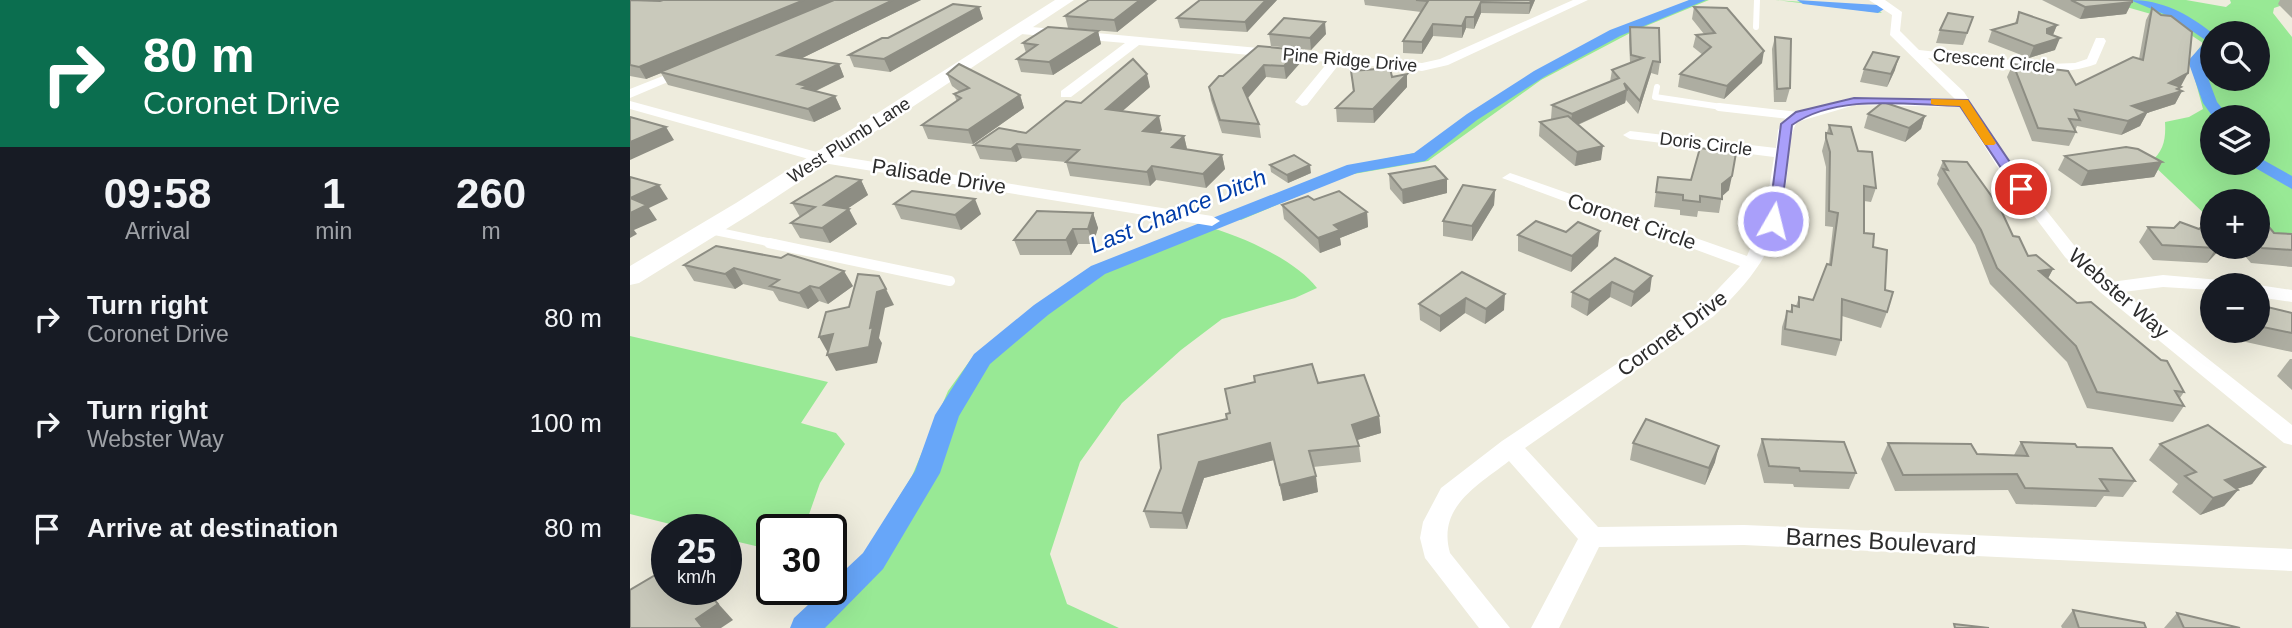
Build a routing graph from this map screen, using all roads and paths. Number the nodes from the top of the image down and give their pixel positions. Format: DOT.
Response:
graph roads {
  1 [pos="1066,0"];
  2 [pos="1552,0"];
  3 [pos="1757,0"];
  4 [pos="1875,0"];
  5 [pos="1577,3"];
  6 [pos="1756,27"];
  7 [pos="1021,30"];
  8 [pos="1136,41"];
  9 [pos="2100,41"];
  10 [pos="1916,53"];
  11 [pos="1336,60"];
  12 [pos="700,66"];
  13 [pos="1657,87"];
  14 [pos="630,94"];
  15 [pos="1066,94"];
  16 [pos="1302,102"];
  17 [pos="1964,103"];
  18 [pos="630,105"];
  19 [pos="1798,116"];
  20 [pos="1630,135"];
  21 [pos="1782,153"];
  22 [pos="823,158"];
  23 [pos="1510,178"];
  24 [pos="1212,220"];
  25 [pos="710,229"];
  26 [pos="1753,264"];
  27 [pos="630,277"];
  28 [pos="950,281"];
  29 [pos="2200,283"];
  30 [pos="2107,288"];
  31 [pos="2270,293"];
  32 [pos="2292,296"];
  33 [pos="2292,437"];
  34 [pos="1510,447"];
  35 [pos="1592,537"];
  36 [pos="2292,560"];
  37 [pos="1496,628"];
  38 [pos="1545,628"];
  1 -- 7 [label="main road, West Plumb Lane"];
  2 -- 5 [label="street"];
  3 -- 6 [label="lane"];
  4 -- 10 [label="street, Webster Way"];
  5 -- 11 [label="street, Pine Ridge Drive"];
  7 -- 8 [label="street, Pine Ridge Drive"];
  7 -- 22 [label="main road, West Plumb Lane"];
  8 -- 11 [label="street, Pine Ridge Drive"];
  8 -- 15 [label="street"];
  9 -- 10 [label="street, Crescent Circle"];
  10 -- 17 [label="street, Webster Way"];
  11 -- 16 [label="street"];
  12 -- 14 [label="street"];
  13 -- 19 [label="lane"];
  17 -- 19 [label="street"];
  17 -- 30 [label="street, Webster Way"];
  18 -- 22 [label="street, Palisade Drive"];
  19 -- 21 [label="street, Coronet Drive"];
  20 -- 21 [label="street, Doris Circle"];
  21 -- 26 [label="street, Coronet Drive"];
  22 -- 24 [label="street, Palisade Drive"];
  22 -- 25 [label="main road, West Plumb Lane"];
  23 -- 26 [label="street, Coronet Circle"];
  25 -- 27 [label="main road, West Plumb Lane"];
  25 -- 28 [label="lane"];
  26 -- 34 [label="street, Coronet Drive"];
  29 -- 30 [label="street"];
  30 -- 33 [label="street, Webster Way"];
  31 -- 32 [label="street"];
  34 -- 35 [label="street"];
  34 -- 37 [label="street, Coronet Drive"];
  35 -- 36 [label="street, Barnes Boulevard"];
  35 -- 38 [label="street"];
}
